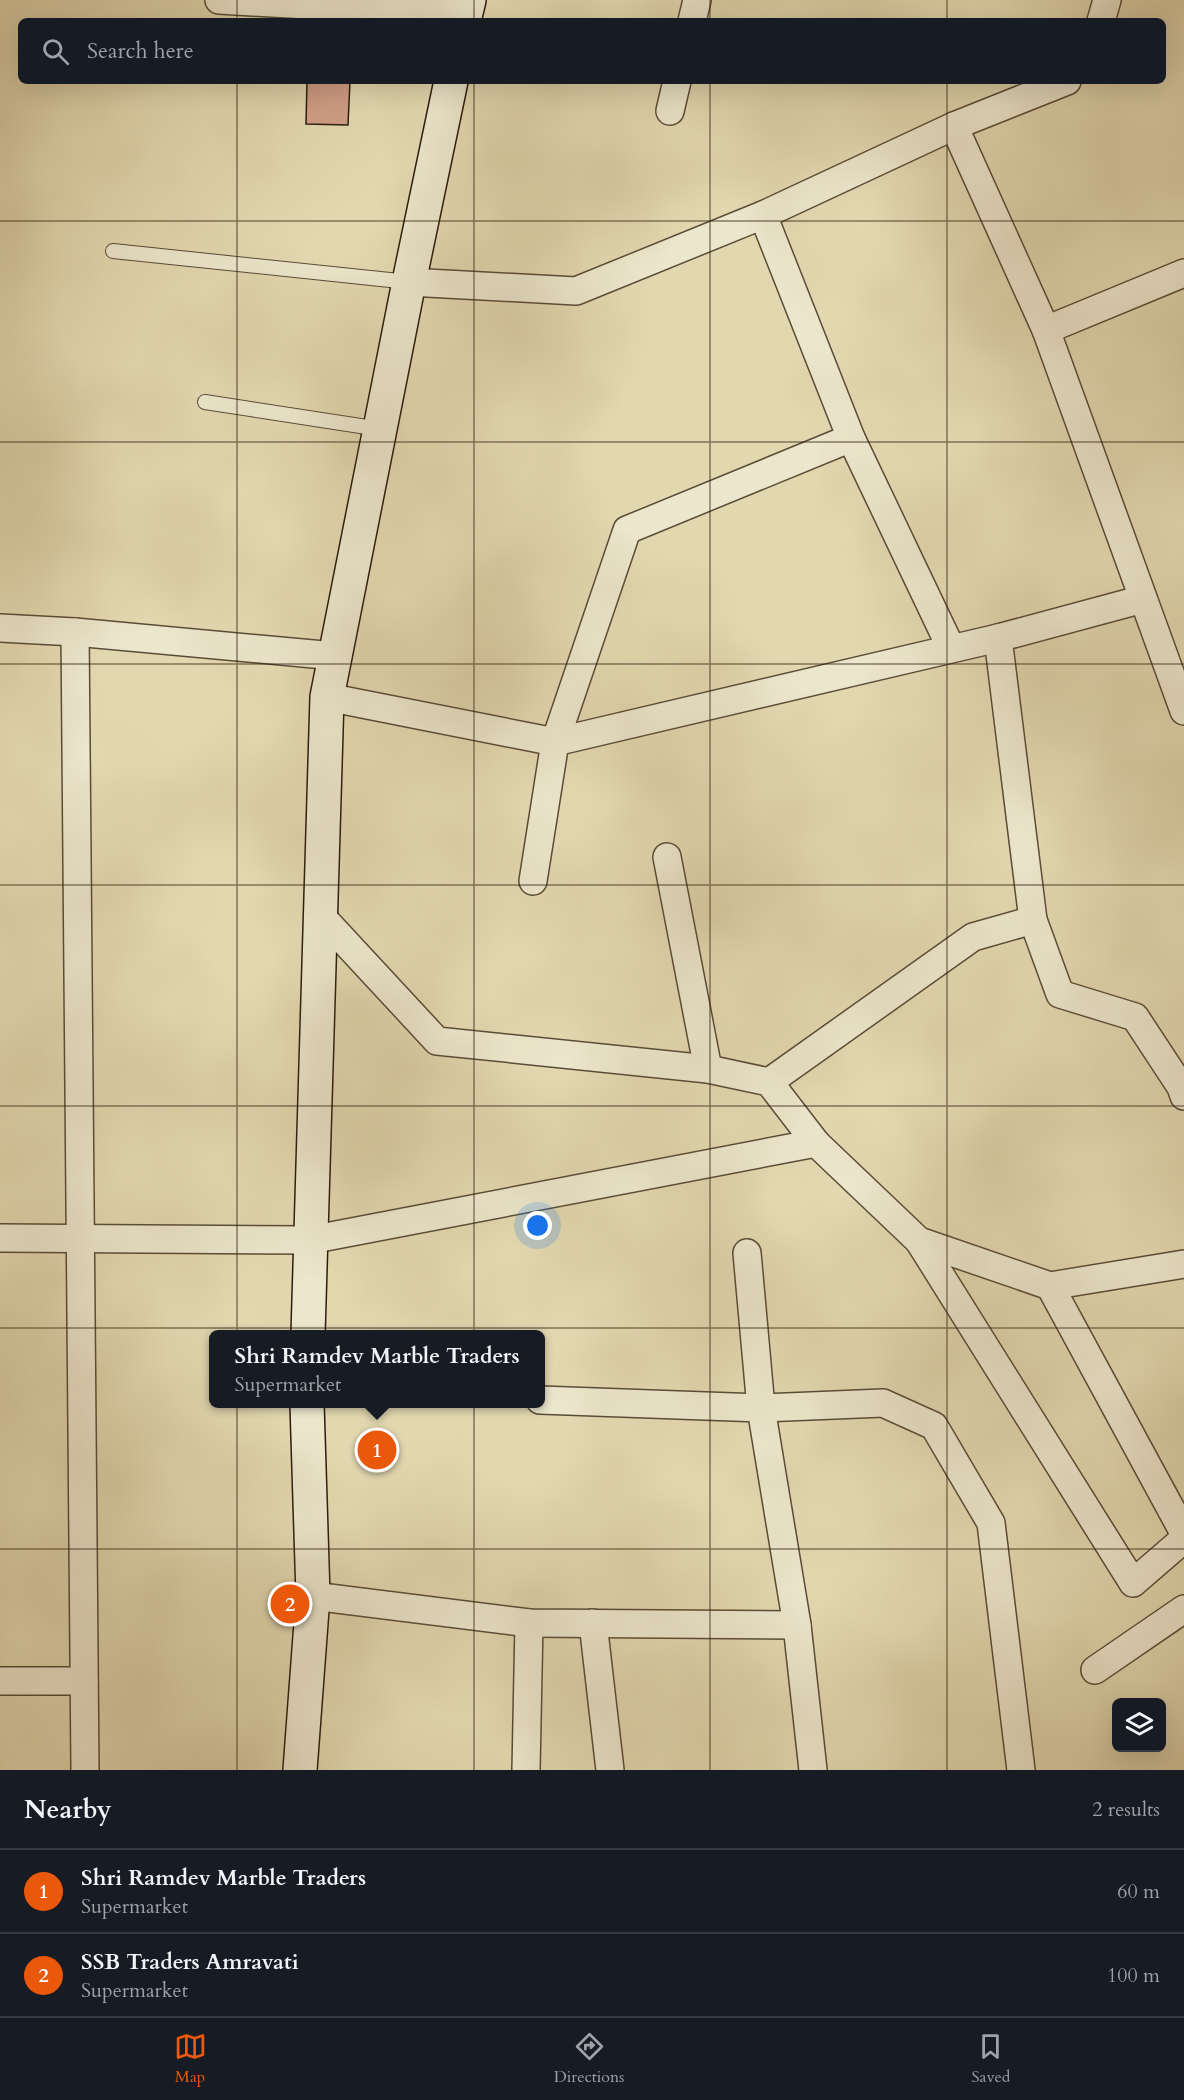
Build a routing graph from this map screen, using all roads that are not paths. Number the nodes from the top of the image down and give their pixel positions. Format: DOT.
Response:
graph roads {
  1 [pos="219,0"];
  2 [pos="697,0"];
  3 [pos="1107,0"];
  4 [pos="466,12"];
  5 [pos="693,18"];
  6 [pos="1102,18"];
  7 [pos="450,84"];
  8 [pos="676,84"];
  9 [pos="1059,84"];
  10 [pos="670,111"];
  11 [pos="954,126"];
  12 [pos="763,215"];
  13 [pos="113,251"];
  14 [pos="1184,273"];
  15 [pos="409,282"];
  16 [pos="1046,330"];
  17 [pos="205,402"];
  18 [pos="380,429"];
  19 [pos="851,438"];
  20 [pos="1143,599"];
  21 [pos="0,628"];
  22 [pos="75,632"];
  23 [pos="998,638"];
  24 [pos="951,648"];
  25 [pos="335,656"];
  26 [pos="327,697"];
  27 [pos="1182,701"];
  28 [pos="555,742"];
  29 [pos="667,857"];
  30 [pos="533,881"];
  31 [pos="322,917"];
  32 [pos="1033,920"];
  33 [pos="708,1069"];
  34 [pos="769,1082"];
  35 [pos="1184,1096"];
  36 [pos="816,1143"];
  37 [pos="0,1238"];
  38 [pos="81,1239"];
  39 [pos="310,1240"];
  40 [pos="919,1241"];
  41 [pos="747,1253"];
  42 [pos="1184,1264"];
  43 [pos="1050,1286"];
  44 [pos="308,1330"];
  45 [pos="545,1400"];
  46 [pos="307,1408"];
  47 [pos="760,1408"];
  48 [pos="1184,1533"];
  49 [pos="1184,1539"];
  50 [pos="313,1596"];
  51 [pos="1184,1609"];
  52 [pos="529,1623"];
  53 [pos="593,1623"];
  54 [pos="797,1625"];
  55 [pos="1095,1670"];
  56 [pos="0,1681"];
  57 [pos="84,1681"];
  58 [pos="85,1770"];
  59 [pos="300,1770"];
  60 [pos="526,1770"];
  61 [pos="610,1770"];
  62 [pos="813,1770"];
  63 [pos="1021,1770"];
  1 -- 4 [label="street"];
  2 -- 5 [label="street"];
  3 -- 6 [label="street"];
  7 -- 15 [label="street"];
  8 -- 10 [label="street"];
  9 -- 11 [label="street"];
  11 -- 12 [label="street"];
  11 -- 16 [label="street"];
  12 -- 15 [label="street"];
  12 -- 19 [label="street"];
  13 -- 15 [label="lane"];
  14 -- 16 [label="street"];
  15 -- 18 [label="street"];
  16 -- 20 [label="street"];
  17 -- 18 [label="lane"];
  18 -- 25 [label="street"];
  19 -- 24 [label="street"];
  19 -- 28 [label="street"];
  20 -- 23 [label="street"];
  20 -- 27 [label="street"];
  21 -- 22 [label="street"];
  22 -- 25 [label="street"];
  22 -- 38 [label="street"];
  23 -- 24 [label="street"];
  23 -- 32 [label="street"];
  24 -- 28 [label="street"];
  25 -- 26 [label="street"];
  26 -- 28 [label="street"];
  26 -- 31 [label="street"];
  28 -- 30 [label="street"];
  29 -- 33 [label="street"];
  31 -- 33 [label="street"];
  31 -- 39 [label="street"];
  32 -- 34 [label="street"];
  32 -- 35 [label="street"];
  33 -- 34 [label="street"];
  34 -- 36 [label="street"];
  36 -- 39 [label="street"];
  36 -- 40 [label="street"];
  37 -- 38 [label="street"];
  38 -- 39 [label="street"];
  38 -- 57 [label="street"];
  39 -- 44 [label="street"];
  40 -- 43 [label="street"];
  40 -- 49 [label="street"];
  41 -- 47 [label="street"];
  42 -- 43 [label="street"];
  43 -- 48 [label="street"];
  45 -- 47 [label="street"];
  46 -- 50 [label="street"];
  47 -- 54 [label="street"];
  47 -- 63 [label="street"];
  50 -- 52 [label="street"];
  50 -- 59 [label="street"];
  51 -- 55 [label="street"];
  52 -- 53 [label="street"];
  52 -- 60 [label="street"];
  53 -- 54 [label="street"];
  53 -- 61 [label="street"];
  54 -- 62 [label="street"];
  56 -- 57 [label="street"];
  57 -- 58 [label="street"];
}
